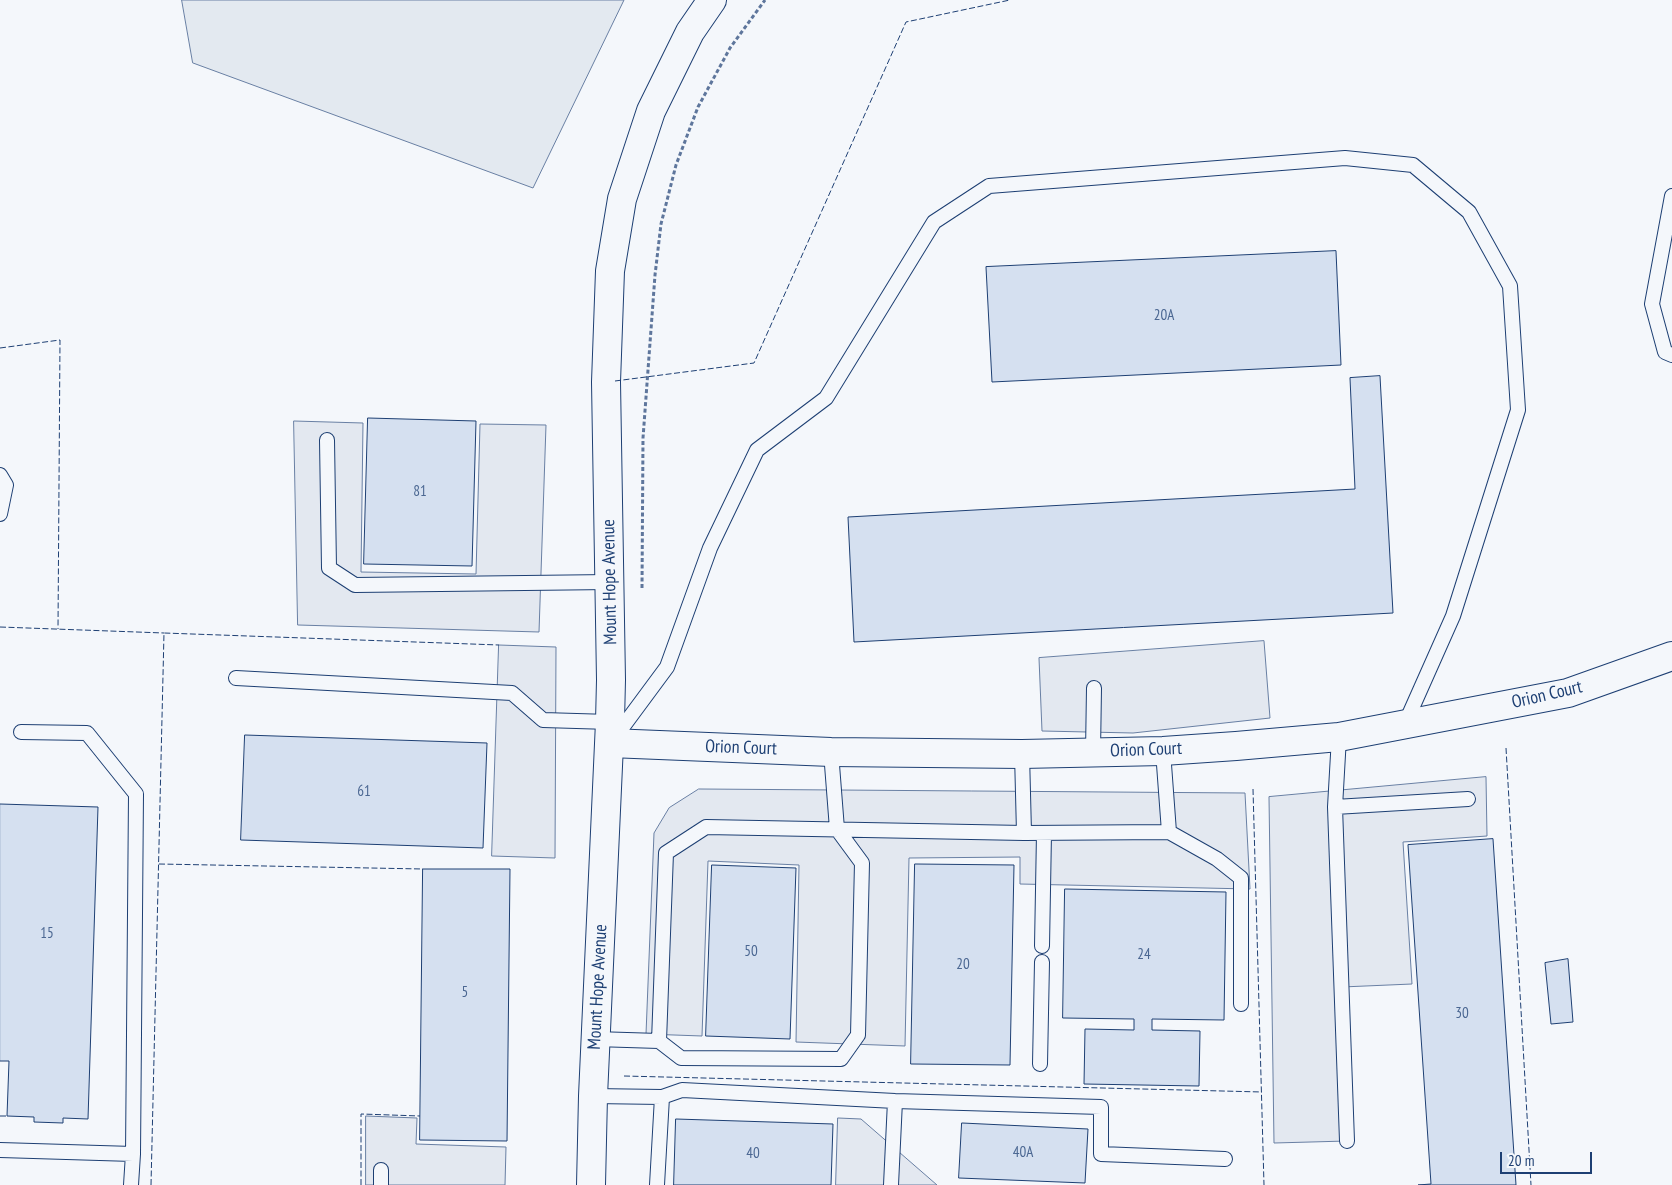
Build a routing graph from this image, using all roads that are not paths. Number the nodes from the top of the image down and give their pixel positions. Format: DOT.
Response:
graph roads {
  1 [pos="712,0"];
  2 [pos="1672,196"];
  3 [pos="1672,355"];
  4 [pos="327,440"];
  5 [pos="0,475"];
  6 [pos="0,514"];
  7 [pos="610,582"];
  8 [pos="1672,656"];
  9 [pos="236,678"];
  10 [pos="1094,688"];
  11 [pos="1405,724"];
  12 [pos="21,732"];
  13 [pos="610,733"];
  14 [pos="1339,737"];
  15 [pos="1163,751"];
  16 [pos="830,752"];
  17 [pos="1093,752"];
  18 [pos="1022,754"];
  19 [pos="1468,798"];
  20 [pos="1335,807"];
  21 [pos="837,829"];
  22 [pos="1169,832"];
  23 [pos="1024,833"];
  24 [pos="1044,833"];
  25 [pos="1042,946"];
  26 [pos="1042,962"];
  27 [pos="1241,1004"];
  28 [pos="595,1039"];
  29 [pos="659,1041"];
  30 [pos="1040,1064"];
  31 [pos="593,1096"];
  32 [pos="662,1097"];
  33 [pos="895,1101"];
  34 [pos="1347,1141"];
  35 [pos="0,1150"];
  36 [pos="133,1154"];
  37 [pos="1225,1159"];
  38 [pos="381,1170"];
  39 [pos="132,1185"];
  40 [pos="381,1185"];
  41 [pos="591,1185"];
  42 [pos="657,1185"];
  43 [pos="891,1185"];
  1 -- 7 [label="street, Mount Hope Avenue"];
  2 -- 3 [label="lane"];
  4 -- 7 [label="lane"];
  5 -- 6 [label="lane"];
  7 -- 13 [label="street, Mount Hope Avenue"];
  8 -- 11 [label="street, Orion Court"];
  9 -- 13 [label="lane"];
  10 -- 17 [label="lane"];
  11 -- 13 [label="lane"];
  11 -- 14 [label="street, Orion Court"];
  12 -- 36 [label="lane"];
  13 -- 16 [label="street, Orion Court"];
  13 -- 28 [label="street, Mount Hope Avenue"];
  14 -- 15 [label="street, Orion Court"];
  14 -- 20 [label="lane"];
  15 -- 17 [label="street, Orion Court"];
  15 -- 22 [label="lane"];
  16 -- 18 [label="street, Orion Court"];
  16 -- 21 [label="lane"];
  17 -- 18 [label="street, Orion Court"];
  18 -- 23 [label="lane"];
  19 -- 20 [label="lane"];
  20 -- 34 [label="lane"];
  21 -- 23 [label="lane"];
  21 -- 29 [label="lane"];
  21 -- 29 [label="lane"];
  22 -- 24 [label="lane"];
  22 -- 27 [label="lane"];
  23 -- 24 [label="lane"];
  24 -- 25 [label="lane"];
  26 -- 30 [label="lane"];
  28 -- 29 [label="lane"];
  28 -- 31 [label="street, Mount Hope Avenue"];
  31 -- 32 [label="lane"];
  31 -- 41 [label="street, Mount Hope Avenue"];
  32 -- 33 [label="lane"];
  32 -- 42 [label="lane"];
  33 -- 37 [label="lane"];
  33 -- 43 [label="lane"];
  35 -- 36 [label="lane"];
  36 -- 39 [label="lane"];
  38 -- 40 [label="lane"];
}
